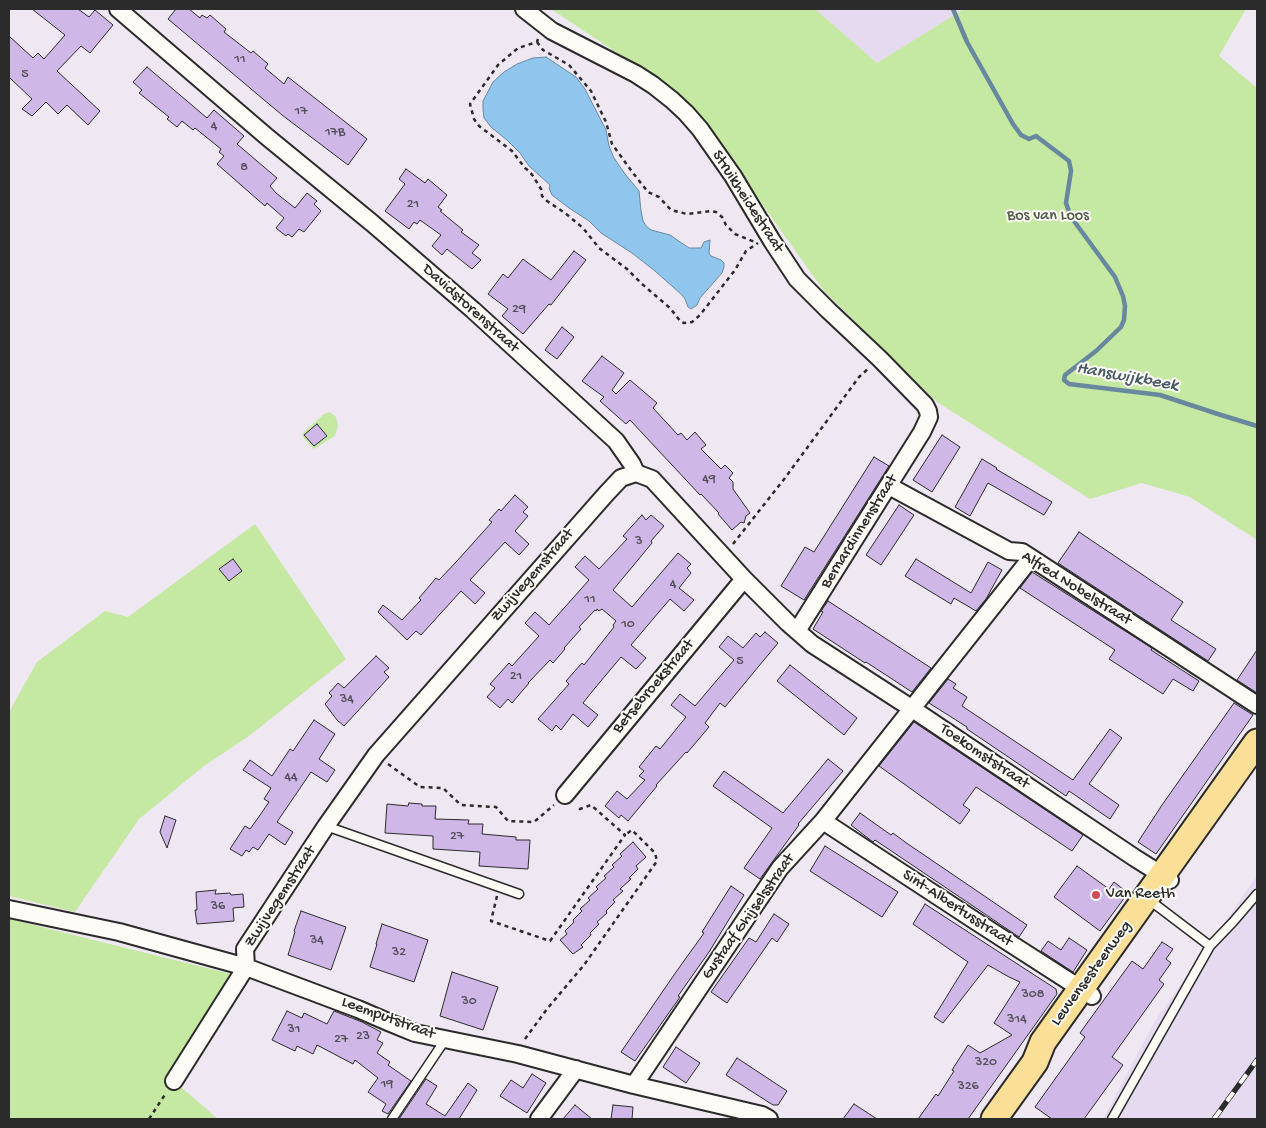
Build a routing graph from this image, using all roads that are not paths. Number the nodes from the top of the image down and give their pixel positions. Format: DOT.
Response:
graph roads {
  1 [pos="118,9"];
  2 [pos="524,9"];
  3 [pos="922,432"];
  4 [pos="636,473"];
  5 [pos="889,486"];
  6 [pos="1031,558"];
  7 [pos="744,579"];
  8 [pos="797,632"];
  9 [pos="1257,705"];
  10 [pos="911,708"];
  11 [pos="1257,742"];
  12 [pos="1257,764"];
  13 [pos="565,795"];
  14 [pos="823,821"];
  15 [pos="326,826"];
  16 [pos="1167,878"];
  17 [pos="519,894"];
  18 [pos="1257,894"];
  19 [pos="1151,902"];
  20 [pos="9,909"];
  21 [pos="1210,946"];
  22 [pos="246,968"];
  23 [pos="1086,992"];
  24 [pos="446,1040"];
  25 [pos="576,1069"];
  26 [pos="174,1081"];
  27 [pos="634,1085"];
  28 [pos="392,1119"];
  29 [pos="539,1119"];
  30 [pos="769,1119"];
  31 [pos="994,1119"];
  32 [pos="1112,1119"];
  1 -- 4 [label="street, Davidstorenstraat"];
  2 -- 3 [label="street, Struikheidestraat"];
  3 -- 5 [label="street, Bernardinnenstraat"];
  4 -- 7 [label="street"];
  4 -- 15 [label="street, Zwijvegemstraat"];
  5 -- 6 [label="street, Alfred Nobelstraat"];
  5 -- 8 [label="street, Bernardinnenstraat"];
  6 -- 9 [label="street, Alfred Nobelstraat"];
  6 -- 10 [label="street, Gustaaf Ghijselsstraat"];
  7 -- 8 [label="street"];
  7 -- 13 [label="street, Betsebroekstraat"];
  8 -- 10 [label="street, Toekomststraat"];
  10 -- 14 [label="street, Gustaaf Ghijselsstraat"];
  10 -- 16 [label="street, Toekomststraat"];
  11 -- 16 [label="main road, Leuvensesteenweg"];
  12 -- 16 [label="main road, Leuvensesteenweg"];
  14 -- 23 [label="street, Sint-Albertusstraat"];
  14 -- 27 [label="street, Gustaaf Ghijselsstraat"];
  15 -- 17 [label="lane"];
  15 -- 22 [label="street, Zwijvegemstraat"];
  16 -- 19 [label="main road, Leuvensesteenweg"];
  18 -- 21 [label="lane"];
  19 -- 21 [label="lane"];
  19 -- 23 [label="main road, Leuvensesteenweg"];
  20 -- 22 [label="street, Leemputstraat"];
  21 -- 32 [label="lane"];
  22 -- 24 [label="street, Leemputstraat"];
  22 -- 26 [label="street, Zwijvegemstraat"];
  23 -- 31 [label="main road, Leuvensesteenweg"];
  24 -- 25 [label="street, Leemputstraat"];
  24 -- 28 [label="lane"];
  25 -- 27 [label="street, Leemputstraat"];
  25 -- 29 [label="street"];
  27 -- 30 [label="street, Leemputstraat"];
}
